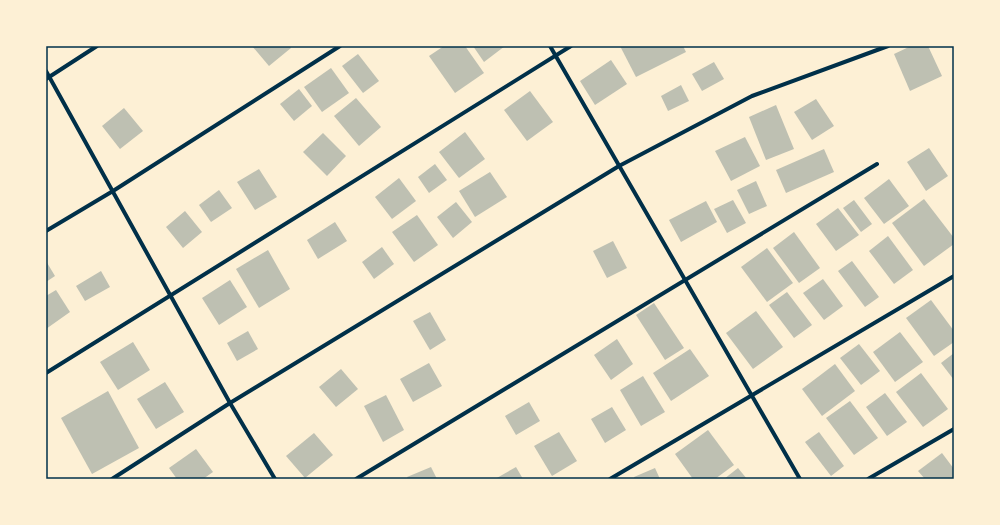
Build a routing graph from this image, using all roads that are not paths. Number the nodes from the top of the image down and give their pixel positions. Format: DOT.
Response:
graph roads {
  1 [pos="97,46"];
  2 [pos="340,46"];
  3 [pos="550,46"];
  4 [pos="571,46"];
  5 [pos="888,46"];
  6 [pos="555,55"];
  7 [pos="46,70"];
  8 [pos="48,78"];
  9 [pos="878,164"];
  10 [pos="619,166"];
  11 [pos="113,191"];
  12 [pos="46,231"];
  13 [pos="954,276"];
  14 [pos="685,279"];
  15 [pos="170,295"];
  16 [pos="46,373"];
  17 [pos="752,396"];
  18 [pos="230,403"];
  19 [pos="954,429"];
  20 [pos="112,479"];
  21 [pos="275,479"];
  22 [pos="356,479"];
  23 [pos="610,479"];
  24 [pos="800,479"];
  25 [pos="868,479"];
  1 -- 8 [label="street"];
  2 -- 11 [label="street"];
  3 -- 6 [label="street"];
  4 -- 6 [label="street"];
  5 -- 10 [label="street"];
  6 -- 10 [label="street"];
  6 -- 15 [label="street"];
  7 -- 8 [label="street"];
  8 -- 11 [label="street"];
  9 -- 14 [label="street"];
  10 -- 14 [label="street"];
  10 -- 18 [label="street"];
  11 -- 12 [label="street"];
  11 -- 15 [label="street"];
  13 -- 17 [label="street"];
  14 -- 17 [label="street"];
  14 -- 22 [label="street"];
  15 -- 16 [label="street"];
  15 -- 18 [label="street"];
  17 -- 23 [label="street"];
  17 -- 24 [label="street"];
  18 -- 20 [label="street"];
  18 -- 21 [label="street"];
  19 -- 25 [label="street"];
}
